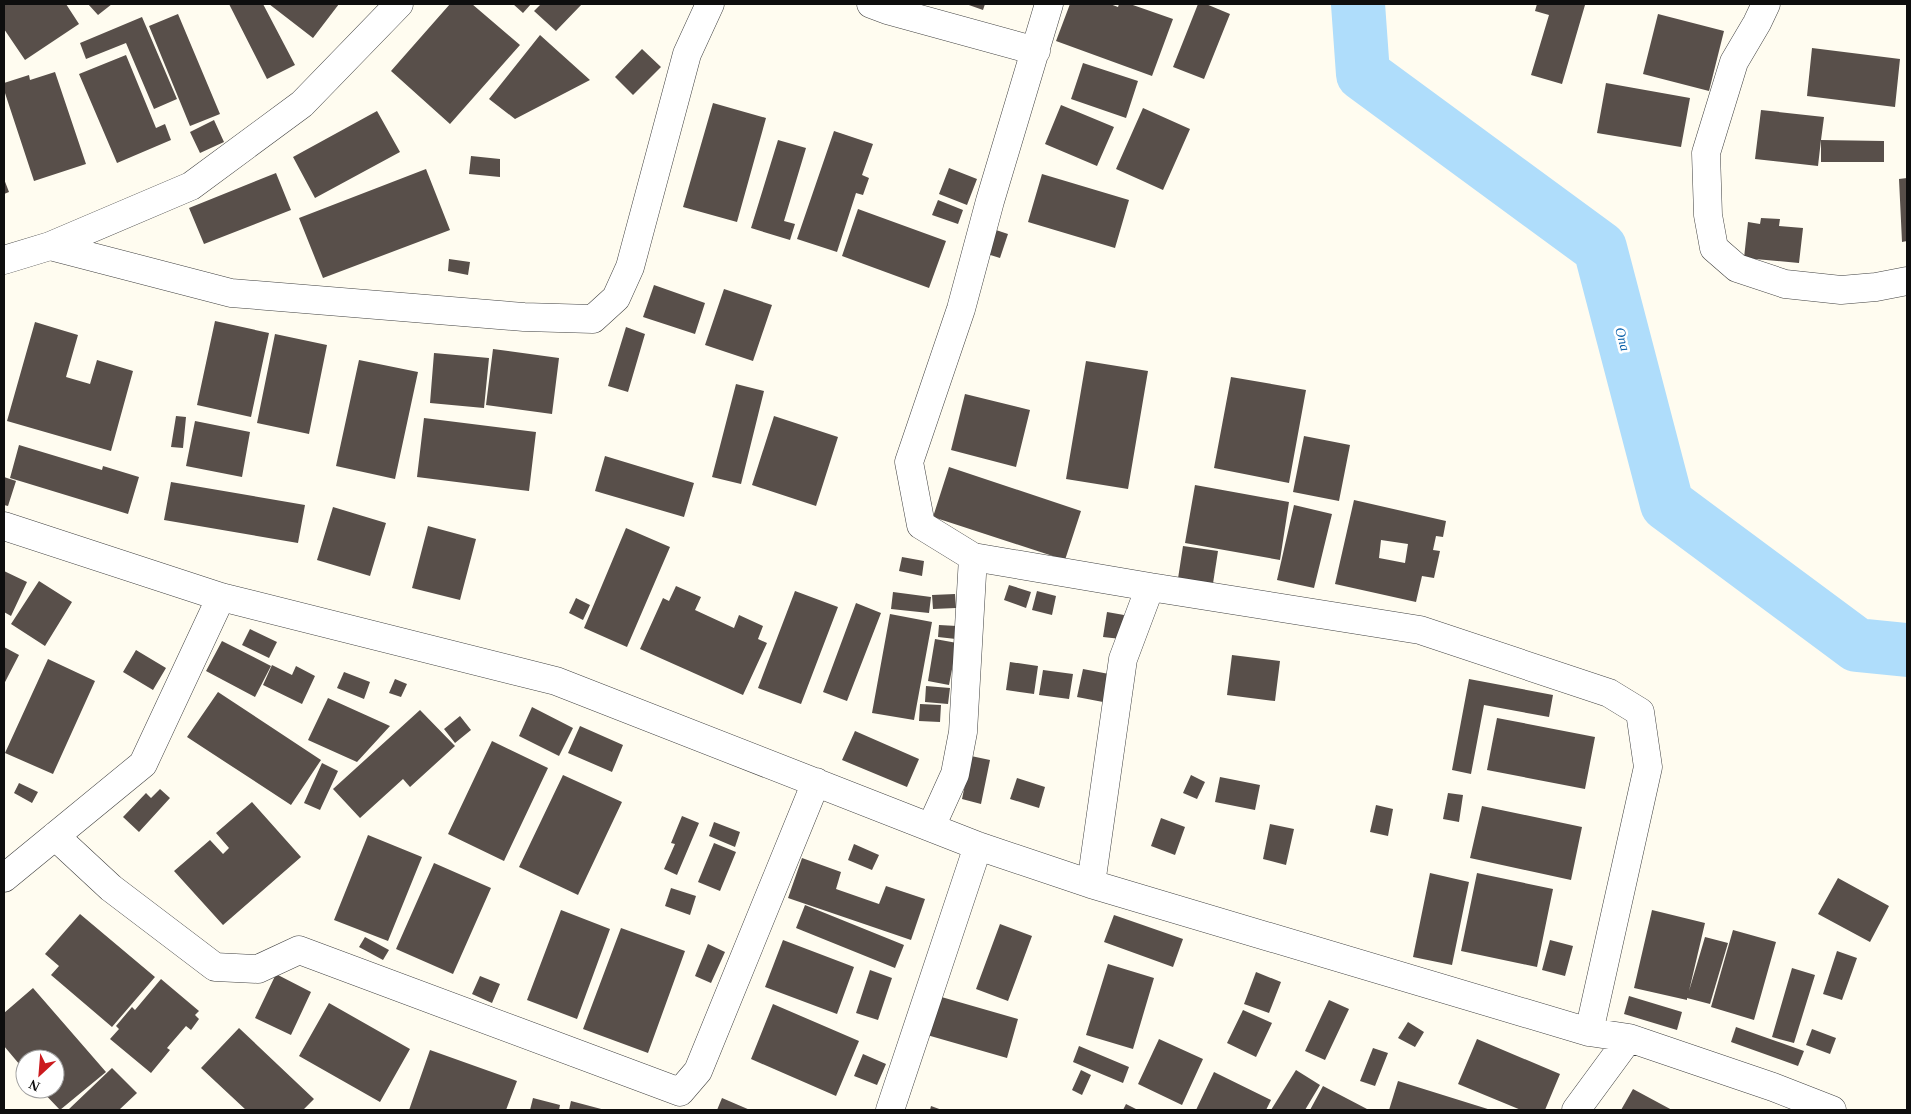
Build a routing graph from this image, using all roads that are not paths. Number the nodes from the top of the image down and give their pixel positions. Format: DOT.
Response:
graph roads {
  1 [pos="399,4"];
  2 [pos="710,4"];
  3 [pos="871,4"];
  4 [pos="1049,4"];
  5 [pos="1766,4"];
  6 [pos="1036,51"];
  7 [pos="50,246"];
  8 [pos="4,260"];
  9 [pos="1907,281"];
  10 [pos="4,526"];
  11 [pos="973,557"];
  12 [pos="1150,587"];
  13 [pos="221,597"];
  14 [pos="816,782"];
  15 [pos="931,827"];
  16 [pos="55,836"];
  17 [pos="978,846"];
  18 [pos="4,878"];
  19 [pos="1090,884"];
  20 [pos="1589,1032"];
  21 [pos="1629,1038"];
  22 [pos="890,1110"];
  23 [pos="1576,1110"];
  24 [pos="1832,1110"];
  1 -- 7 [label="street"];
  2 -- 7 [label="street"];
  3 -- 6 [label="street"];
  4 -- 6 [label="street"];
  5 -- 9 [label="street"];
  6 -- 11 [label="street"];
  7 -- 8 [label="street"];
  10 -- 13 [label="street"];
  11 -- 12 [label="street"];
  11 -- 15 [label="street"];
  12 -- 19 [label="street"];
  12 -- 20 [label="street"];
  13 -- 14 [label="street"];
  13 -- 16 [label="street"];
  14 -- 15 [label="street"];
  14 -- 16 [label="street"];
  15 -- 17 [label="street"];
  16 -- 18 [label="street"];
  17 -- 19 [label="street"];
  17 -- 22 [label="street"];
  19 -- 20 [label="street"];
  20 -- 21 [label="street"];
  21 -- 23 [label="street"];
  21 -- 24 [label="street"];
}
